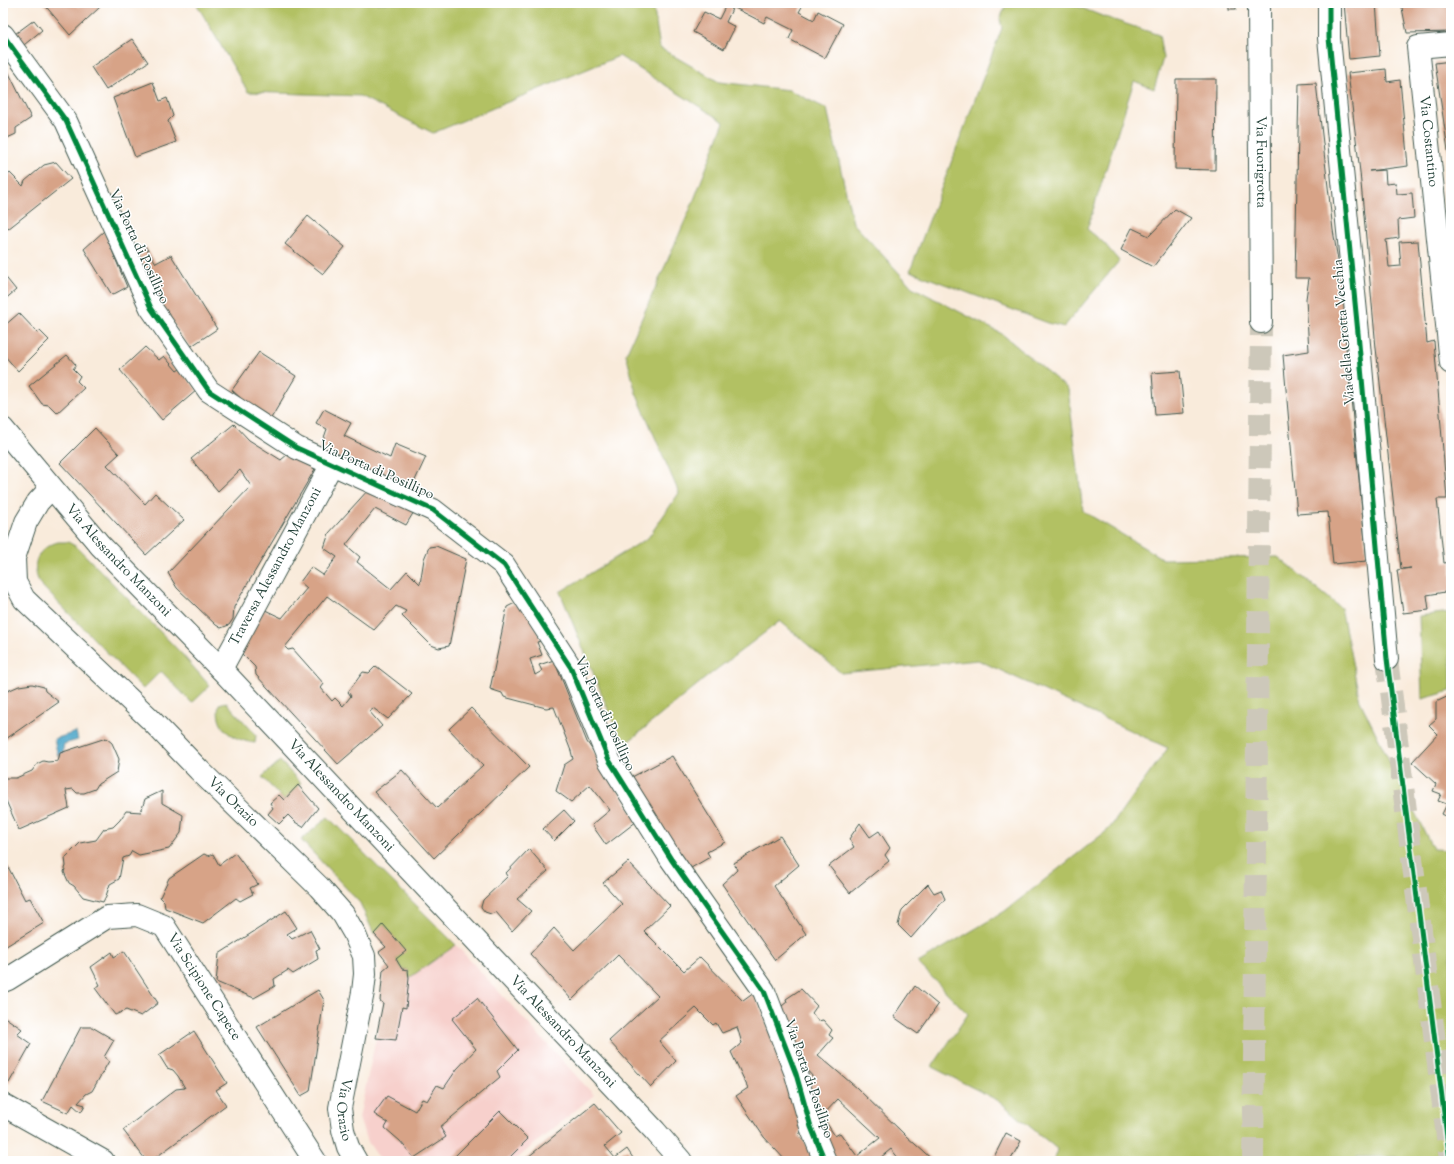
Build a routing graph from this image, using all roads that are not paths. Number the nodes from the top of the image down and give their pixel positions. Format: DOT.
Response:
graph roads {
  1 [pos="1259,3"];
  2 [pos="1329,3"];
  3 [pos="3,35"];
  4 [pos="1451,44"];
  5 [pos="1261,322"];
  6 [pos="1451,363"];
  7 [pos="3,430"];
  8 [pos="332,464"];
  9 [pos="51,488"];
  10 [pos="1387,660"];
  11 [pos="221,669"];
  12 [pos="3,981"];
  13 [pos="3,1105"];
  14 [pos="103,1161"];
  15 [pos="315,1161"];
  16 [pos="356,1161"];
  17 [pos="681,1161"];
  18 [pos="825,1161"];
  1 -- 5 [label="street, Via Fuorigrotta"];
  2 -- 10 [label="street, Via della Grotta Vecchia"];
  3 -- 8 [label="street, Via Porta di Posillipo"];
  4 -- 6 [label="street, Via Costantino"];
  7 -- 9 [label="street, Via Alessandro Manzoni"];
  8 -- 11 [label="street, Traversa Alessandro Manzoni"];
  8 -- 18 [label="street, Via Porta di Posillipo"];
  9 -- 11 [label="street, Via Alessandro Manzoni"];
  9 -- 16 [label="street, Via Orazio"];
  11 -- 17 [label="street, Via Alessandro Manzoni"];
  12 -- 15 [label="street, Via Scipione Capece"];
  13 -- 14 [label="street"];
}
